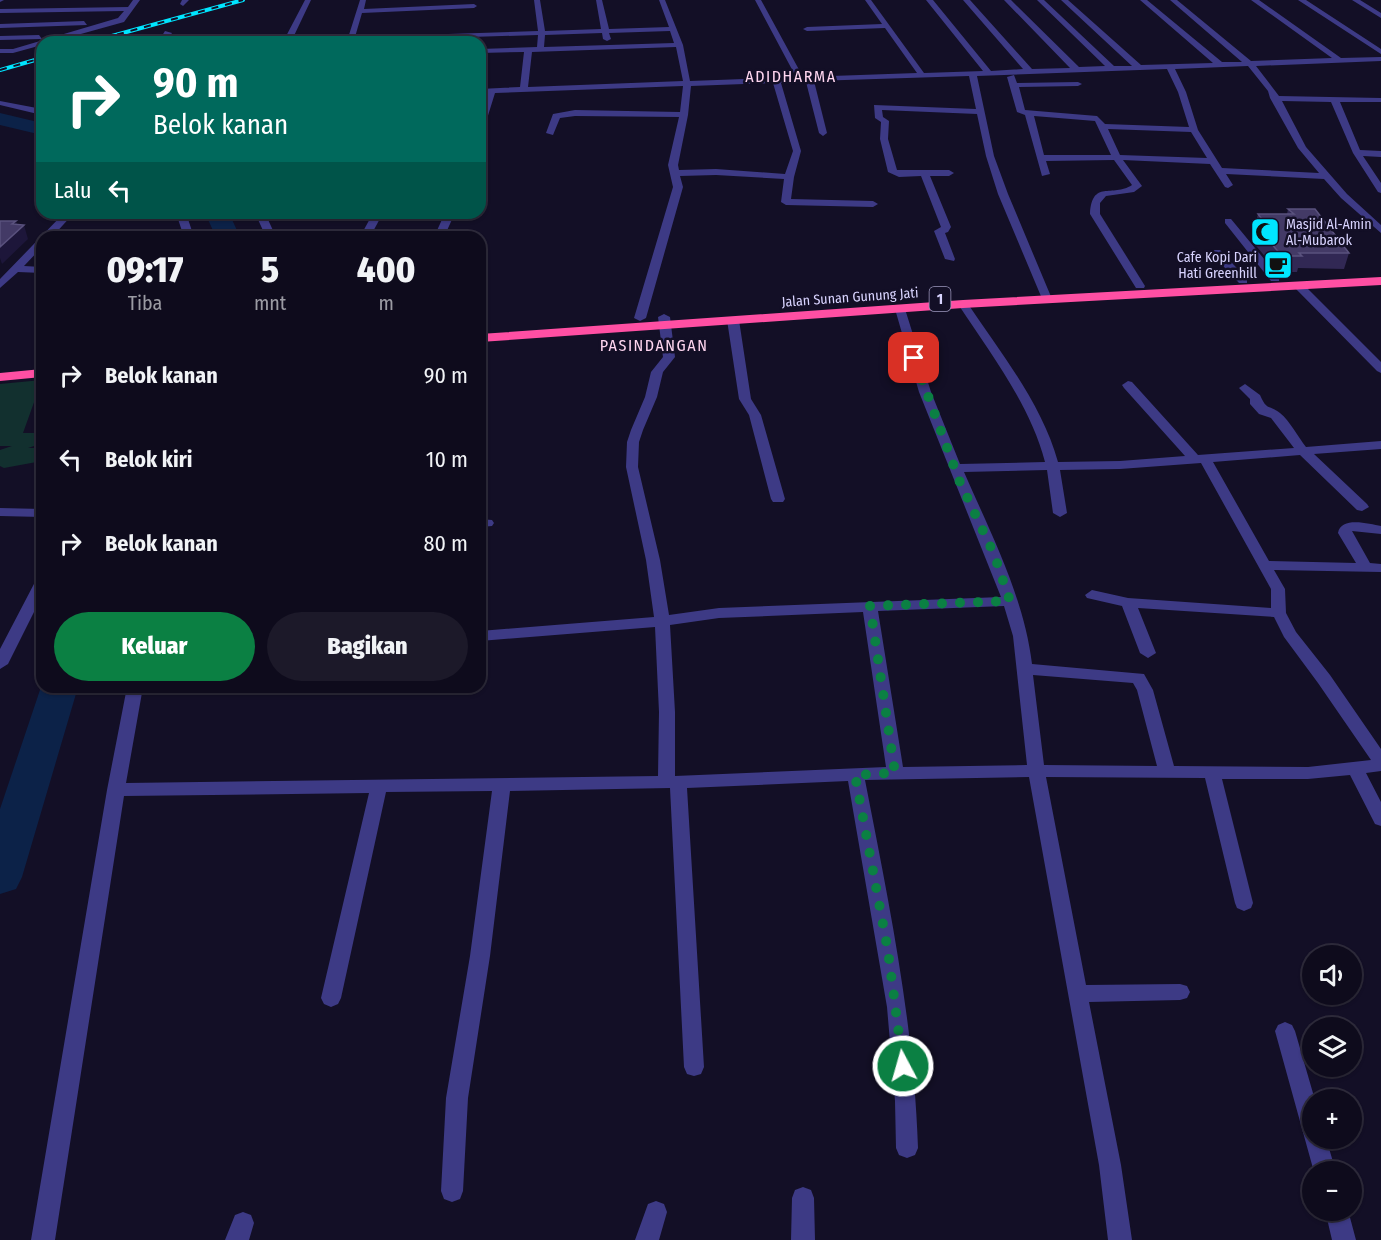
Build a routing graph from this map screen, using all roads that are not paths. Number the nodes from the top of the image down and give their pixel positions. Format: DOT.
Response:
graph roads {
  1 [pos="137,0"];
  2 [pos="308,0"];
  3 [pos="363,0"];
  4 [pos="537,0"];
  5 [pos="599,0"];
  6 [pos="662,0"];
  7 [pos="758,0"];
  8 [pos="868,0"];
  9 [pos="929,0"];
  10 [pos="966,0"];
  11 [pos="1007,0"];
  12 [pos="1040,0"];
  13 [pos="1064,0"];
  14 [pos="1143,0"];
  15 [pos="1173,0"];
  16 [pos="1254,0"];
  17 [pos="1301,0"];
  18 [pos="1355,0"];
  19 [pos="474,3"];
  20 [pos="129,9"];
  21 [pos="0,11"];
  22 [pos="360,11"];
  23 [pos="474,16"];
  24 [pos="1381,16"];
  25 [pos="112,22"];
  26 [pos="475,25"];
  27 [pos="0,26"];
  28 [pos="886,26"];
  29 [pos="673,29"];
  30 [pos="807,29"];
  31 [pos="604,31"];
  32 [pos="168,33"];
  33 [pos="542,33"];
  34 [pos="59,36"];
  35 [pos="166,36"];
  36 [pos="289,36"];
  37 [pos="352,36"];
  38 [pos="476,36"];
  39 [pos="36,37"];
  40 [pos="486,37"];
  41 [pos="0,38"];
  42 [pos="36,44"];
  43 [pos="679,45"];
  44 [pos="609,47"];
  45 [pos="540,49"];
  46 [pos="528,50"];
  47 [pos="0,51"];
  48 [pos="486,51"];
  49 [pos="1381,52"];
  50 [pos="1381,59"];
  51 [pos="1339,60"];
  52 [pos="1250,64"];
  53 [pos="1220,65"];
  54 [pos="1138,67"];
  55 [pos="1170,67"];
  56 [pos="1111,68"];
  57 [pos="1076,69"];
  58 [pos="1029,71"];
  59 [pos="988,72"];
  60 [pos="1008,72"];
  61 [pos="972,73"];
  62 [pos="922,75"];
  63 [pos="806,80"];
  64 [pos="777,82"];
  65 [pos="687,84"];
  66 [pos="1078,84"];
  67 [pos="1014,85"];
  68 [pos="524,89"];
  69 [pos="486,91"];
  70 [pos="492,91"];
  71 [pos="1274,98"];
  72 [pos="1334,98"];
  73 [pos="1381,100"];
  74 [pos="32,101"];
  75 [pos="0,102"];
  76 [pos="486,110"];
  77 [pos="36,111"];
  78 [pos="979,112"];
  79 [pos="1029,114"];
  80 [pos="684,115"];
  81 [pos="1102,126"];
  82 [pos="1194,130"];
  83 [pos="550,133"];
  84 [pos="823,133"];
  85 [pos="1357,153"];
  86 [pos="1381,154"];
  87 [pos="1041,158"];
  88 [pos="1116,158"];
  89 [pos="1212,161"];
  90 [pos="1368,168"];
  91 [pos="1381,168"];
  92 [pos="1219,171"];
  93 [pos="675,173"];
  94 [pos="950,173"];
  95 [pos="925,174"];
  96 [pos="1046,174"];
  97 [pos="789,177"];
  98 [pos="1325,177"];
  99 [pos="1228,185"];
  100 [pos="1381,190"];
  101 [pos="873,204"];
  102 [pos="63,219"];
  103 [pos="1228,221"];
  104 [pos="1381,230"];
  105 [pos="52,231"];
  106 [pos="36,247"];
  107 [pos="1216,252"];
  108 [pos="950,259"];
  109 [pos="15,269"];
  110 [pos="36,270"];
  111 [pos="1381,272"];
  112 [pos="1275,279"];
  113 [pos="1243,280"];
  114 [pos="1381,281"];
  115 [pos="0,285"];
  116 [pos="1299,286"];
  117 [pos="1177,288"];
  118 [pos="1136,289"];
  119 [pos="1045,296"];
  120 [pos="963,304"];
  121 [pos="900,309"];
  122 [pos="640,318"];
  123 [pos="665,320"];
  124 [pos="733,320"];
  125 [pos="486,330"];
  126 [pos="501,332"];
  127 [pos="486,336"];
  128 [pos="36,365"];
  129 [pos="0,368"];
  130 [pos="1381,369"];
  131 [pos="36,374"];
  132 [pos="0,377"];
  133 [pos="1128,385"];
  134 [pos="1245,388"];
  135 [pos="1381,445"];
  136 [pos="1303,451"];
  137 [pos="1200,460"];
  138 [pos="1053,467"];
  139 [pos="955,468"];
  140 [pos="777,499"];
  141 [pos="1362,507"];
  142 [pos="0,512"];
  143 [pos="36,513"];
  144 [pos="1059,513"];
  145 [pos="1381,530"];
  146 [pos="1264,565"];
  147 [pos="1365,568"];
  148 [pos="1381,568"];
  149 [pos="36,594"];
  150 [pos="1092,595"];
  151 [pos="1010,601"];
  152 [pos="1128,603"];
  153 [pos="870,606"];
  154 [pos="1279,612"];
  155 [pos="662,620"];
  156 [pos="486,636"];
  157 [pos="1148,653"];
  158 [pos="0,664"];
  159 [pos="1023,669"];
  160 [pos="134,693"];
  161 [pos="1381,764"];
  162 [pos="1356,769"];
  163 [pos="1036,771"];
  164 [pos="895,773"];
  165 [pos="1167,773"];
  166 [pos="1212,774"];
  167 [pos="855,775"];
  168 [pos="672,782"];
  169 [pos="502,784"];
  170 [pos="379,785"];
  171 [pos="116,790"];
  172 [pos="1381,819"];
  173 [pos="1244,903"];
  174 [pos="1179,992"];
  175 [pos="1079,994"];
  176 [pos="331,998"];
  177 [pos="1285,1031"];
  178 [pos="694,1067"];
  179 [pos="1302,1092"];
  180 [pos="907,1148"];
  181 [pos="452,1191"];
  182 [pos="803,1198"];
  183 [pos="656,1212"];
  184 [pos="1339,1221"];
  185 [pos="43,1240"];
  186 [pos="647,1240"];
  187 [pos="803,1240"];
  188 [pos="1120,1240"];
  189 [pos="1344,1240"];
  1 -- 20 [label="street"];
  2 -- 36 [label="street"];
  3 -- 22 [label="street"];
  4 -- 33 [label="street"];
  5 -- 31 [label="street"];
  6 -- 29 [label="street"];
  7 -- 63 [label="street"];
  8 -- 28 [label="street"];
  9 -- 59 [label="street"];
  10 -- 58 [label="street"];
  11 -- 57 [label="street"];
  12 -- 56 [label="street"];
  13 -- 54 [label="street"];
  14 -- 53 [label="street"];
  15 -- 52 [label="street"];
  16 -- 51 [label="street"];
  17 -- 49 [label="street"];
  18 -- 24 [label="street"];
  19 -- 22 [label="street"];
  19 -- 23 [label="street"];
  20 -- 21 [label="street"];
  20 -- 25 [label="street"];
  22 -- 37 [label="street"];
  25 -- 27 [label="street"];
  25 -- 34 [label="street"];
  26 -- 38 [label="street"];
  28 -- 30 [label="street"];
  28 -- 62 [label="street"];
  29 -- 31 [label="street"];
  29 -- 43 [label="street"];
  31 -- 33 [label="street"];
  31 -- 44 [label="street"];
  32 -- 35 [label="street"];
  33 -- 40 [label="street"];
  33 -- 45 [label="street"];
  39 -- 41 [label="street"];
  42 -- 47 [label="street"];
  43 -- 44 [label="street"];
  43 -- 65 [label="street"];
  44 -- 45 [label="street"];
  45 -- 46 [label="street"];
  46 -- 48 [label="street"];
  46 -- 68 [label="street"];
  50 -- 51 [label="street"];
  51 -- 52 [label="street"];
  52 -- 53 [label="street"];
  52 -- 71 [label="street"];
  53 -- 55 [label="street"];
  54 -- 55 [label="street"];
  54 -- 56 [label="street"];
  55 -- 82 [label="street"];
  56 -- 57 [label="street"];
  57 -- 58 [label="street"];
  58 -- 60 [label="street"];
  59 -- 60 [label="street"];
  59 -- 61 [label="street"];
  60 -- 67 [label="street"];
  61 -- 62 [label="street"];
  61 -- 78 [label="street"];
  62 -- 63 [label="street"];
  63 -- 64 [label="street"];
  63 -- 84 [label="street"];
  64 -- 65 [label="street"];
  64 -- 97 [label="street"];
  65 -- 68 [label="street"];
  65 -- 80 [label="street"];
  66 -- 67 [label="street"];
  67 -- 79 [label="street"];
  68 -- 70 [label="street"];
  69 -- 70 [label="street"];
  70 -- 76 [label="street"];
  71 -- 72 [label="street"];
  71 -- 98 [label="street"];
  72 -- 73 [label="street"];
  72 -- 85 [label="street"];
  74 -- 75 [label="street"];
  75 -- 77 [label="street"];
  78 -- 95 [label="street"];
  78 -- 119 [label="street"];
  79 -- 81 [label="street"];
  79 -- 87 [label="street"];
  80 -- 83 [label="street"];
  80 -- 93 [label="street"];
  81 -- 82 [label="street"];
  81 -- 88 [label="street"];
  82 -- 89 [label="street"];
  85 -- 86 [label="street"];
  85 -- 90 [label="street"];
  87 -- 88 [label="street"];
  87 -- 96 [label="street"];
  88 -- 89 [label="street"];
  88 -- 118 [label="street"];
  89 -- 92 [label="street"];
  90 -- 91 [label="street"];
  90 -- 100 [label="street"];
  92 -- 98 [label="street"];
  92 -- 99 [label="street"];
  93 -- 97 [label="street"];
  93 -- 122 [label="street"];
  94 -- 95 [label="street"];
  95 -- 108 [label="street"];
  97 -- 101 [label="street"];
  98 -- 104 [label="street"];
  102 -- 105 [label="street"];
  103 -- 112 [label="street"];
  106 -- 109 [label="street"];
  107 -- 113 [label="street"];
  109 -- 110 [label="street"];
  109 -- 115 [label="street"];
  111 -- 112 [label="highway, 1"];
  112 -- 113 [label="highway, 1"];
  113 -- 117 [label="highway, 1"];
  114 -- 116 [label="highway, Jalan Sunan Gunung Jati / 1"];
  116 -- 117 [label="highway, Jalan Sunan Gunung Jati / 1"];
  116 -- 130 [label="street"];
  117 -- 118 [label="highway, Jalan Sunan Gunung Jati / 1"];
  118 -- 119 [label="highway, Jalan Sunan Gunung Jati / 1"];
  119 -- 120 [label="highway, Jalan Sunan Gunung Jati / 1"];
  119 -- 123 [label="highway, 1"];
  120 -- 121 [label="highway, Jalan Sunan Gunung Jati / 1"];
  120 -- 138 [label="street"];
  121 -- 124 [label="highway, Jalan Sunan Gunung Jati / 1"];
  121 -- 139 [label="street"];
  122 -- 123 [label="highway, 1"];
  122 -- 126 [label="highway, 1"];
  123 -- 124 [label="highway, Jalan Sunan Gunung Jati / 1"];
  123 -- 126 [label="highway, Jalan Sunan Gunung Jati / 1"];
  123 -- 155 [label="street"];
  124 -- 140 [label="street"];
  125 -- 126 [label="highway, 1"];
  126 -- 127 [label="highway, 1"];
  128 -- 129 [label="highway"];
  131 -- 132 [label="highway"];
  133 -- 137 [label="street"];
  134 -- 136 [label="street"];
  135 -- 136 [label="street"];
  136 -- 137 [label="street"];
  136 -- 141 [label="street"];
  137 -- 138 [label="street"];
  137 -- 146 [label="street"];
  138 -- 139 [label="street"];
  138 -- 144 [label="street"];
  139 -- 151 [label="street"];
  142 -- 143 [label="street"];
  145 -- 147 [label="street"];
  146 -- 147 [label="street"];
  146 -- 154 [label="street"];
  147 -- 148 [label="street"];
  149 -- 158 [label="street"];
  150 -- 152 [label="street"];
  151 -- 153 [label="street"];
  151 -- 159 [label="street"];
  152 -- 154 [label="street"];
  152 -- 157 [label="street"];
  153 -- 155 [label="street"];
  153 -- 164 [label="street"];
  154 -- 161 [label="street"];
  155 -- 156 [label="street"];
  155 -- 168 [label="street"];
  159 -- 163 [label="street"];
  159 -- 165 [label="street"];
  160 -- 171 [label="street"];
  161 -- 162 [label="street"];
  162 -- 166 [label="street"];
  162 -- 172 [label="street"];
  163 -- 164 [label="street"];
  163 -- 165 [label="street"];
  163 -- 175 [label="street"];
  164 -- 167 [label="street"];
  165 -- 166 [label="street"];
  166 -- 173 [label="street"];
  167 -- 168 [label="street"];
  167 -- 180 [label="street"];
  168 -- 169 [label="street"];
  168 -- 178 [label="street"];
  169 -- 170 [label="street"];
  169 -- 181 [label="street"];
  170 -- 171 [label="street"];
  170 -- 176 [label="street"];
  171 -- 185 [label="street"];
  174 -- 175 [label="street"];
  175 -- 188 [label="street"];
  177 -- 179 [label="street"];
  182 -- 187 [label="street"];
  183 -- 186 [label="street"];
  184 -- 189 [label="street"];
}
